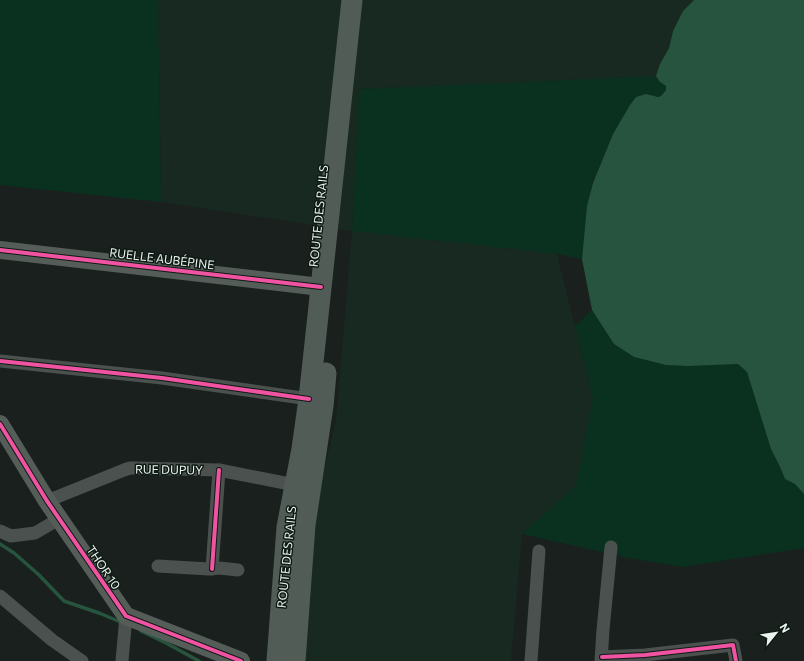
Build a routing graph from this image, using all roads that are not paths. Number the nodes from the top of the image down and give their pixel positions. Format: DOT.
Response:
graph roads {
  1 [pos="352,0"];
  2 [pos="366,0"];
  3 [pos="0,250"];
  4 [pos="321,286"];
  5 [pos="0,361"];
  6 [pos="309,399"];
  7 [pos="0,424"];
  8 [pos="219,470"];
  9 [pos="295,486"];
  10 [pos="47,500"];
  11 [pos="59,519"];
  12 [pos="0,531"];
  13 [pos="611,547"];
  14 [pos="539,550"];
  15 [pos="158,566"];
  16 [pos="212,568"];
  17 [pos="238,570"];
  18 [pos="0,596"];
  19 [pos="126,616"];
  20 [pos="601,659"];
  21 [pos="82,661"];
  22 [pos="122,661"];
  23 [pos="241,661"];
  24 [pos="277,661"];
  25 [pos="295,661"];
  26 [pos="531,661"];
  27 [pos="736,661"];
  1 -- 4 [label="main road, ROUTE DES RAILS"];
  2 -- 25 [label="main road, ROUTE DES RAILS"];
  3 -- 4 [label="street, RUELLE AUBÉPINE"];
  4 -- 6 [label="main road, ROUTE DES RAILS"];
  5 -- 6 [label="street"];
  6 -- 9 [label="main road, ROUTE DES RAILS"];
  7 -- 10 [label="street, THOR 10"];
  8 -- 9 [label="street, RUE DUPUY"];
  8 -- 10 [label="street, RUE DUPUY"];
  8 -- 16 [label="street"];
  9 -- 24 [label="main road, ROUTE DES RAILS"];
  10 -- 11 [label="street, THOR 10"];
  11 -- 12 [label="street"];
  11 -- 19 [label="street, THOR 10"];
  13 -- 20 [label="street"];
  14 -- 26 [label="street"];
  15 -- 16 [label="street"];
  16 -- 17 [label="street"];
  18 -- 21 [label="street"];
  19 -- 22 [label="street"];
  19 -- 23 [label="street"];
  20 -- 27 [label="street"];
}
